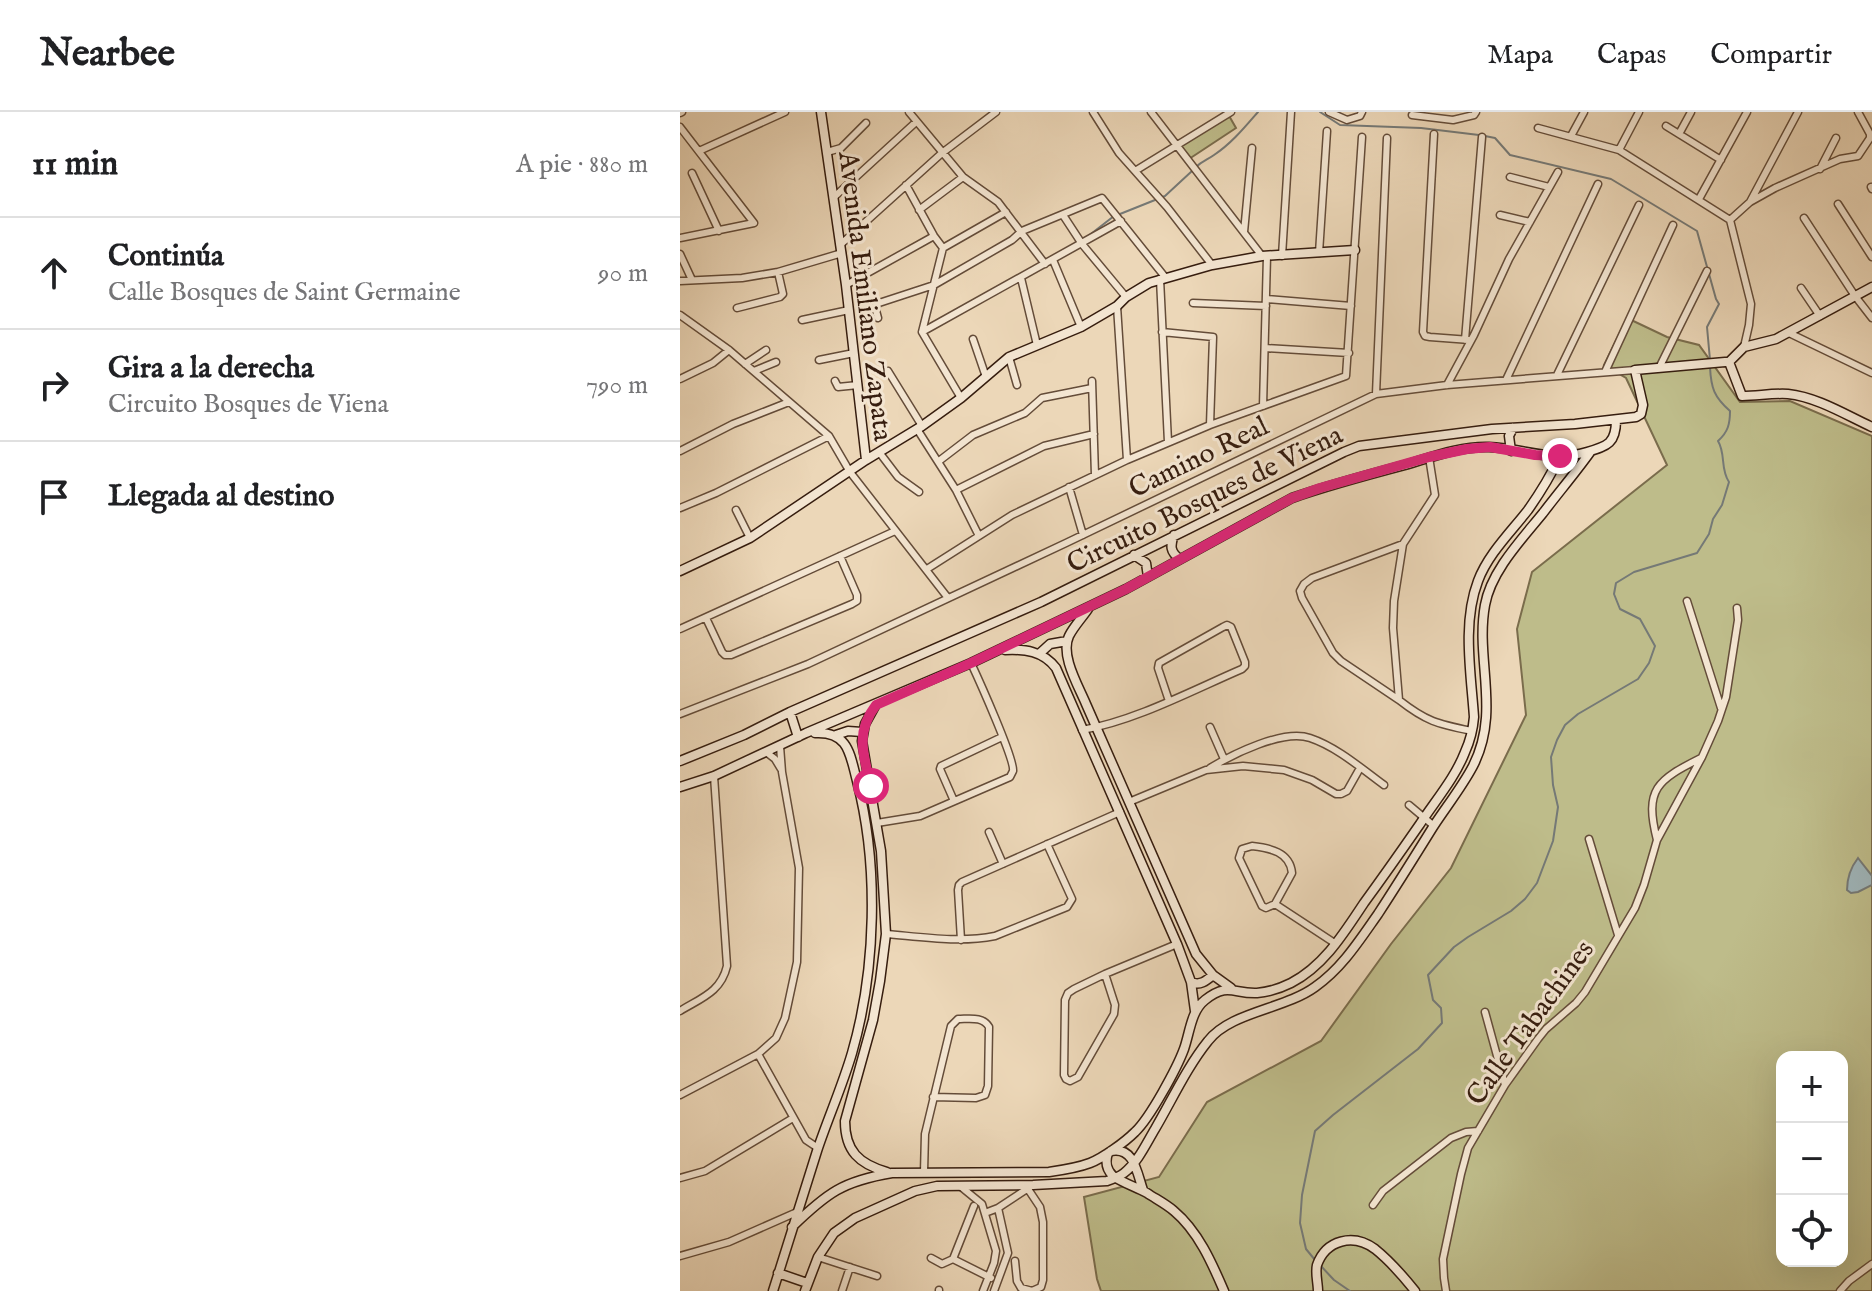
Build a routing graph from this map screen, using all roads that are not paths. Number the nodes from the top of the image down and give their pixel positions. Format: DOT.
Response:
graph roads {
  1 [pos="785,112"];
  2 [pos="821,112"];
  3 [pos="909,112"];
  4 [pos="996,112"];
  5 [pos="1093,112"];
  6 [pos="1151,112"];
  7 [pos="1231,112"];
  8 [pos="1291,112"];
  9 [pos="1329,112"];
  10 [pos="1476,112"];
  11 [pos="1584,112"];
  12 [pos="1639,112"];
  13 [pos="1691,112"];
  14 [pos="1747,112"];
  15 [pos="1798,112"];
  16 [pos="1858,112"];
  17 [pos="1362,113"];
  18 [pos="1412,115"];
  19 [pos="1352,116"];
  20 [pos="916,122"];
  21 [pos="866,123"];
  22 [pos="1666,126"];
  23 [pos="680,127"];
  24 [pos="1538,128"];
  25 [pos="1327,131"];
  26 [pos="1434,134"];
  27 [pos="1679,134"];
  28 [pos="1870,134"];
  29 [pos="1571,136"];
  30 [pos="1362,137"];
  31 [pos="1482,137"];
  32 [pos="1387,138"];
  33 [pos="1836,138"];
  34 [pos="1177,146"];
  35 [pos="1252,148"];
  36 [pos="1619,150"];
  37 [pos="699,151"];
  38 [pos="827,152"];
  39 [pos="942,153"];
  40 [pos="1721,160"];
  41 [pos="1820,169"];
  42 [pos="1135,171"];
  43 [pos="1558,172"];
  44 [pos="692,173"];
  45 [pos="963,177"];
  46 [pos="1510,177"];
  47 [pos="1598,184"];
  48 [pos="906,185"];
  49 [pos="1549,187"];
  50 [pos="833,198"];
  51 [pos="1699,199"];
  52 [pos="1750,202"];
  53 [pos="1838,204"];
  54 [pos="1639,205"];
  55 [pos="919,210"];
  56 [pos="1006,212"];
  57 [pos="1063,215"];
  58 [pos="1500,215"];
  59 [pos="1804,218"];
  60 [pos="1120,220"];
  61 [pos="1730,220"];
  62 [pos="1530,222"];
  63 [pos="1673,225"];
  64 [pos="719,231"];
  65 [pos="1022,231"];
  66 [pos="1244,232"];
  67 [pos="934,236"];
  68 [pos="680,238"];
  69 [pos="1082,244"];
  70 [pos="943,248"];
  71 [pos="841,249"];
  72 [pos="1355,250"];
  73 [pos="1319,253"];
  74 [pos="680,254"];
  75 [pos="1264,256"];
  76 [pos="1282,256"];
  77 [pos="1872,257"];
  78 [pos="1053,260"];
  79 [pos="1045,264"];
  80 [pos="1212,265"];
  81 [pos="1707,271"];
  82 [pos="778,272"];
  83 [pos="1021,278"];
  84 [pos="1162,278"];
  85 [pos="692,280"];
  86 [pos="680,281"];
  87 [pos="846,285"];
  88 [pos="934,285"];
  89 [pos="1872,287"];
  90 [pos="1801,288"];
  91 [pos="1855,296"];
  92 [pos="1126,297"];
  93 [pos="1193,303"];
  94 [pos="1266,303"];
  95 [pos="1117,306"];
  96 [pos="1351,306"];
  97 [pos="737,308"];
  98 [pos="849,310"];
  99 [pos="680,315"];
  100 [pos="1820,316"];
  101 [pos="878,318"];
  102 [pos="1872,318"];
  103 [pos="687,320"];
  104 [pos="802,320"];
  105 [pos="680,325"];
  106 [pos="1081,327"];
  107 [pos="922,332"];
  108 [pos="1162,332"];
  109 [pos="1789,333"];
  110 [pos="973,339"];
  111 [pos="1468,340"];
  112 [pos="1037,345"];
  113 [pos="1744,347"];
  114 [pos="1265,348"];
  115 [pos="729,350"];
  116 [pos="766,350"];
  117 [pos="854,353"];
  118 [pos="1349,353"];
  119 [pos="1009,357"];
  120 [pos="819,360"];
  121 [pos="776,362"];
  122 [pos="1727,362"];
  123 [pos="745,364"];
  124 [pos="1659,368"];
  125 [pos="1635,370"];
  126 [pos="754,371"];
  127 [pos="888,371"];
  128 [pos="1605,372"];
  129 [pos="1872,373"];
  130 [pos="1557,375"];
  131 [pos="986,377"];
  132 [pos="680,379"];
  133 [pos="1506,380"];
  134 [pos="835,381"];
  135 [pos="858,385"];
  136 [pos="1017,385"];
  137 [pos="1447,385"];
  138 [pos="1376,394"];
  139 [pos="961,398"];
  140 [pos="789,402"];
  141 [pos="1263,406"];
  142 [pos="1616,420"];
  143 [pos="1210,425"];
  144 [pos="1872,427"];
  145 [pos="920,428"];
  146 [pos="1513,428"];
  147 [pos="1492,429"];
  148 [pos="1094,434"];
  149 [pos="829,436"];
  150 [pos="1168,442"];
  151 [pos="1490,447"];
  152 [pos="680,451"];
  153 [pos="1511,451"];
  154 [pos="1591,451"];
  155 [pos="879,452"];
  156 [pos="1560,456"];
  157 [pos="1429,457"];
  158 [pos="866,460"];
  159 [pos="1127,460"];
  160 [pos="939,461"];
  161 [pos="1553,471"];
  162 [pos="850,472"];
  163 [pos="1095,475"];
  164 [pos="1573,475"];
  165 [pos="1069,487"];
  166 [pos="956,490"];
  167 [pos="919,492"];
  168 [pos="680,508"];
  169 [pos="736,510"];
  170 [pos="895,531"];
  171 [pos="1083,535"];
  172 [pos="1174,535"];
  173 [pos="979,536"];
  174 [pos="750,538"];
  175 [pos="1403,544"];
  176 [pos="1134,555"];
  177 [pos="840,556"];
  178 [pos="1180,559"];
  179 [pos="927,569"];
  180 [pos="680,571"];
  181 [pos="1148,577"];
  182 [pos="948,598"];
  183 [pos="1687,601"];
  184 [pos="1091,606"];
  185 [pos="1737,608"];
  186 [pos="706,618"];
  187 [pos="680,629"];
  188 [pos="1067,641"];
  189 [pos="996,651"];
  190 [pos="1039,654"];
  191 [pos="971,663"];
  192 [pos="1399,700"];
  193 [pos="1169,701"];
  194 [pos="876,705"];
  195 [pos="1722,710"];
  196 [pos="790,712"];
  197 [pos="680,714"];
  198 [pos="1210,727"];
  199 [pos="1097,728"];
  200 [pos="1082,730"];
  201 [pos="1472,731"];
  202 [pos="862,732"];
  203 [pos="802,735"];
  204 [pos="836,735"];
  205 [pos="1002,737"];
  206 [pos="780,746"];
  207 [pos="766,752"];
  208 [pos="1702,757"];
  209 [pos="1224,759"];
  210 [pos="680,761"];
  211 [pos="1360,768"];
  212 [pos="1206,770"];
  213 [pos="782,772"];
  214 [pos="714,776"];
  215 [pos="1384,785"];
  216 [pos="680,787"];
  217 [pos="954,801"];
  218 [pos="1129,802"];
  219 [pos="1409,805"];
  220 [pos="1120,812"];
  221 [pos="1423,818"];
  222 [pos="877,823"];
  223 [pos="1434,826"];
  224 [pos="989,832"];
  225 [pos="1589,839"];
  226 [pos="1657,840"];
  227 [pos="1047,844"];
  228 [pos="1003,864"];
  229 [pos="1275,904"];
  230 [pos="886,934"];
  231 [pos="1618,935"];
  232 [pos="961,940"];
  233 [pos="1177,944"];
  234 [pos="1336,944"];
  235 [pos="1105,974"];
  236 [pos="1213,975"];
  237 [pos="1191,982"];
  238 [pos="1231,988"];
  239 [pos="1257,993"];
  240 [pos="680,1011"];
  241 [pos="1195,1011"];
  242 [pos="1260,1012"];
  243 [pos="1485,1012"];
  244 [pos="1191,1030"];
  245 [pos="1209,1039"];
  246 [pos="758,1054"];
  247 [pos="1505,1085"];
  248 [pos="680,1095"];
  249 [pos="933,1097"];
  250 [pos="793,1118"];
  251 [pos="1478,1131"];
  252 [pos="818,1148"];
  253 [pos="1109,1152"];
  254 [pos="1133,1163"];
  255 [pos="924,1172"];
  256 [pos="892,1173"];
  257 [pos="680,1178"];
  258 [pos="1116,1178"];
  259 [pos="959,1185"];
  260 [pos="1030,1187"];
  261 [pos="1143,1191"];
  262 [pos="1373,1205"];
  263 [pos="974,1206"];
  264 [pos="998,1208"];
  265 [pos="797,1212"];
  266 [pos="985,1213"];
  267 [pos="792,1227"];
  268 [pos="680,1256"];
  269 [pos="818,1257"];
  270 [pos="931,1258"];
  271 [pos="953,1259"];
  272 [pos="1015,1261"];
  273 [pos="1872,1264"];
  274 [pos="850,1267"];
  275 [pos="778,1273"];
  276 [pos="877,1276"];
  277 [pos="989,1277"];
  278 [pos="998,1281"];
  279 [pos="806,1287"];
  280 [pos="1319,1289"];
  281 [pos="773,1291"];
  282 [pos="842,1291"];
  283 [pos="983,1291"];
  284 [pos="994,1291"];
  285 [pos="1224,1291"];
  286 [pos="1415,1291"];
  287 [pos="1446,1291"];
  288 [pos="1840,1291"];
  1 -- 37 [label="street"];
  2 -- 38 [label="main road, Avenida Emiliano Zapata"];
  3 -- 20 [label="street"];
  4 -- 39 [label="street"];
  5 -- 42 [label="street"];
  6 -- 34 [label="street"];
  7 -- 34 [label="street"];
  8 -- 76 [label="street"];
  9 -- 19 [label="street"];
  10 -- 18 [label="street"];
  11 -- 29 [label="street"];
  12 -- 36 [label="street"];
  13 -- 27 [label="street"];
  14 -- 40 [label="street"];
  15 -- 52 [label="street"];
  16 -- 28 [label="street"];
  17 -- 19 [label="street"];
  20 -- 39 [label="street"];
  20 -- 50 [label="street"];
  21 -- 38 [label="street"];
  22 -- 27 [label="street"];
  23 -- 37 [label="street"];
  24 -- 29 [label="street"];
  25 -- 73 [label="street"];
  26 -- 111 [label="street"];
  27 -- 40 [label="street"];
  28 -- 41 [label="street"];
  29 -- 36 [label="street"];
  30 -- 72 [label="street"];
  31 -- 111 [label="street"];
  32 -- 138 [label="street"];
  33 -- 41 [label="street"];
  34 -- 42 [label="street"];
  34 -- 66 [label="street"];
  35 -- 66 [label="street"];
  36 -- 51 [label="street"];
  37 -- 64 [label="street"];
  38 -- 50 [label="main road, Avenida Emiliano Zapata"];
  39 -- 45 [label="street"];
  39 -- 48 [label="street"];
  40 -- 51 [label="street"];
  41 -- 52 [label="street"];
  42 -- 80 [label="street"];
  43 -- 49 [label="street"];
  44 -- 64 [label="street"];
  45 -- 55 [label="street"];
  45 -- 56 [label="street"];
  46 -- 49 [label="street"];
  47 -- 133 [label="street"];
  48 -- 55 [label="street"];
  48 -- 71 [label="street"];
  49 -- 62 [label="street"];
  50 -- 71 [label="main road, Avenida Emiliano Zapata"];
  51 -- 61 [label="street"];
  52 -- 61 [label="street"];
  53 -- 77 [label="street"];
  54 -- 130 [label="street"];
  55 -- 67 [label="street"];
  56 -- 65 [label="street"];
  56 -- 70 [label="street"];
  57 -- 60 [label="street"];
  57 -- 65 [label="street"];
  57 -- 69 [label="street"];
  58 -- 62 [label="street"];
  59 -- 91 [label="street"];
  60 -- 69 [label="street"];
  60 -- 84 [label="street"];
  61 -- 113 [label="street"];
  62 -- 111 [label="street"];
  63 -- 128 [label="street"];
  64 -- 68 [label="street"];
  65 -- 79 [label="street"];
  65 -- 88 [label="street"];
  66 -- 75 [label="street"];
  67 -- 70 [label="street"];
  67 -- 87 [label="street"];
  69 -- 78 [label="street"];
  69 -- 92 [label="street"];
  70 -- 88 [label="street"];
  71 -- 82 [label="street"];
  71 -- 87 [label="main road, Avenida Emiliano Zapata"];
  72 -- 73 [label="main road"];
  72 -- 96 [label="street"];
  73 -- 76 [label="main road"];
  74 -- 85 [label="street"];
  75 -- 76 [label="main road"];
  75 -- 80 [label="main road"];
  75 -- 94 [label="street"];
  78 -- 79 [label="street"];
  78 -- 106 [label="street"];
  79 -- 83 [label="street"];
  80 -- 84 [label="main road"];
  81 -- 124 [label="street"];
  82 -- 85 [label="street"];
  82 -- 97 [label="street"];
  83 -- 107 [label="street"];
  83 -- 112 [label="street"];
  84 -- 92 [label="main road"];
  84 -- 108 [label="street"];
  85 -- 86 [label="street"];
  87 -- 98 [label="main road, Avenida Emiliano Zapata"];
  88 -- 101 [label="street"];
  88 -- 107 [label="street"];
  89 -- 91 [label="main road"];
  90 -- 100 [label="street"];
  91 -- 100 [label="main road"];
  91 -- 102 [label="street"];
  92 -- 95 [label="main road"];
  93 -- 94 [label="street"];
  94 -- 96 [label="street"];
  94 -- 114 [label="street"];
  95 -- 106 [label="main road"];
  95 -- 159 [label="street"];
  96 -- 118 [label="street"];
  98 -- 104 [label="street"];
  98 -- 117 [label="main road, Avenida Emiliano Zapata"];
  99 -- 103 [label="street"];
  100 -- 109 [label="main road"];
  103 -- 105 [label="street"];
  103 -- 115 [label="street"];
  106 -- 112 [label="main road"];
  107 -- 139 [label="street"];
  108 -- 143 [label="street"];
  108 -- 150 [label="street"];
  109 -- 113 [label="main road"];
  109 -- 129 [label="street"];
  110 -- 131 [label="street"];
  111 -- 137 [label="street"];
  112 -- 119 [label="main road"];
  113 -- 122 [label="main road"];
  114 -- 118 [label="street"];
  114 -- 141 [label="street"];
  115 -- 123 [label="street"];
  115 -- 132 [label="street"];
  116 -- 123 [label="street"];
  117 -- 120 [label="street"];
  117 -- 135 [label="main road, Avenida Emiliano Zapata"];
  118 -- 141 [label="street"];
  119 -- 131 [label="main road"];
  119 -- 136 [label="street"];
  121 -- 126 [label="street"];
  122 -- 124 [label="main road, Camino Real"];
  122 -- 144 [label="main road"];
  123 -- 126 [label="street"];
  124 -- 125 [label="main road, Camino Real"];
  125 -- 128 [label="street, Camino Real"];
  125 -- 142 [label="main road"];
  126 -- 140 [label="street"];
  127 -- 145 [label="street"];
  128 -- 130 [label="street, Camino Real"];
  130 -- 133 [label="street, Camino Real"];
  131 -- 139 [label="main road"];
  133 -- 137 [label="street, Camino Real"];
  134 -- 135 [label="street"];
  135 -- 158 [label="main road, Avenida Emiliano Zapata"];
  137 -- 138 [label="street, Camino Real"];
  138 -- 171 [label="street, Camino Real"];
  139 -- 145 [label="main road"];
  140 -- 149 [label="street"];
  140 -- 152 [label="street"];
  141 -- 143 [label="street"];
  142 -- 146 [label="main road, Circuito Bosques de Viena"];
  142 -- 154 [label="main road"];
  143 -- 150 [label="street"];
  145 -- 155 [label="main road"];
  145 -- 160 [label="street"];
  146 -- 147 [label="main road, Circuito Bosques de Viena"];
  146 -- 153 [label="main road"];
  147 -- 151 [label="main road"];
  147 -- 172 [label="main road, Circuito Bosques de Viena"];
  148 -- 160 [label="street"];
  148 -- 163 [label="street"];
  148 -- 166 [label="street"];
  149 -- 162 [label="street"];
  149 -- 168 [label="street"];
  150 -- 159 [label="street"];
  151 -- 153 [label="main road, Circuito Bosques de Viena"];
  151 -- 157 [label="main road, Circuito Bosques de Viena"];
  153 -- 156 [label="main road, Circuito Bosques de Viena"];
  154 -- 156 [label="main road, Circuito Bosques de Viena"];
  154 -- 164 [label="main road"];
  155 -- 158 [label="main road"];
  155 -- 167 [label="street"];
  156 -- 161 [label="main road"];
  157 -- 175 [label="street"];
  157 -- 178 [label="main road, Circuito Bosques de Viena"];
  158 -- 162 [label="main road, Avenida Emiliano Zapata"];
  159 -- 163 [label="street"];
  160 -- 166 [label="street"];
  161 -- 164 [label="main road"];
  161 -- 201 [label="main road"];
  162 -- 170 [label="street"];
  162 -- 174 [label="main road, Avenida Emiliano Zapata"];
  163 -- 165 [label="street"];
  164 -- 223 [label="main road"];
  165 -- 171 [label="street"];
  165 -- 173 [label="street"];
  166 -- 173 [label="street"];
  169 -- 174 [label="street"];
  170 -- 177 [label="street"];
  170 -- 179 [label="street"];
  171 -- 182 [label="street, Camino Real"];
  172 -- 176 [label="main road, Circuito Bosques de Viena"];
  172 -- 178 [label="main road"];
  173 -- 179 [label="street"];
  174 -- 180 [label="main road, Avenida Emiliano Zapata"];
  175 -- 192 [label="street"];
  175 -- 192 [label="street"];
  176 -- 181 [label="main road"];
  176 -- 196 [label="main road, Circuito Bosques de Viena"];
  177 -- 186 [label="street"];
  177 -- 186 [label="street"];
  178 -- 181 [label="main road, Circuito Bosques de Viena"];
  179 -- 182 [label="street"];
  181 -- 184 [label="main road, Circuito Bosques de Viena"];
  182 -- 197 [label="street, Camino Real"];
  183 -- 195 [label="street"];
  184 -- 188 [label="main road"];
  184 -- 189 [label="main road, Circuito Bosques de Viena"];
  185 -- 195 [label="street, Calle Tabachines"];
  186 -- 187 [label="street"];
  188 -- 190 [label="main road"];
  188 -- 199 [label="main road"];
  189 -- 190 [label="main road"];
  189 -- 191 [label="main road, Circuito Bosques de Viena"];
  190 -- 200 [label="main road"];
  191 -- 194 [label="main road, Circuito Bosques de Viena"];
  191 -- 205 [label="street"];
  192 -- 201 [label="street"];
  193 -- 193 [label="street"];
  193 -- 199 [label="street"];
  194 -- 202 [label="main road"];
  194 -- 203 [label="main road, Circuito Bosques de Viena"];
  195 -- 208 [label="street, Calle Tabachines"];
  196 -- 203 [label="main road"];
  196 -- 210 [label="main road, Circuito Bosques de Viena"];
  198 -- 209 [label="street"];
  199 -- 200 [label="street"];
  199 -- 218 [label="main road"];
  200 -- 220 [label="main road"];
  201 -- 221 [label="main road"];
  202 -- 204 [label="main road"];
  202 -- 222 [label="main road"];
  203 -- 204 [label="main road"];
  203 -- 206 [label="main road, Circuito Bosques de Viena"];
  204 -- 252 [label="main road"];
  205 -- 217 [label="street"];
  205 -- 217 [label="street"];
  206 -- 207 [label="main road, Circuito Bosques de Viena"];
  206 -- 213 [label="street"];
  207 -- 213 [label="street"];
  207 -- 214 [label="main road, Circuito Bosques de Viena"];
  208 -- 226 [label="street, Calle Tabachines"];
  208 -- 226 [label="street"];
  209 -- 211 [label="street"];
  209 -- 212 [label="street"];
  211 -- 212 [label="street"];
  211 -- 215 [label="street"];
  212 -- 218 [label="street"];
  213 -- 246 [label="street"];
  214 -- 216 [label="main road, Circuito Bosques de Viena"];
  214 -- 240 [label="street"];
  217 -- 222 [label="street"];
  218 -- 236 [label="main road"];
  219 -- 221 [label="street"];
  220 -- 227 [label="street"];
  220 -- 233 [label="main road"];
  221 -- 223 [label="street"];
  221 -- 234 [label="main road"];
  222 -- 230 [label="main road"];
  223 -- 242 [label="main road"];
  224 -- 228 [label="street"];
  225 -- 231 [label="street"];
  226 -- 231 [label="street, Calle Tabachines"];
  227 -- 228 [label="street"];
  227 -- 232 [label="street"];
  228 -- 232 [label="street"];
  229 -- 229 [label="street"];
  229 -- 234 [label="street"];
  230 -- 232 [label="street"];
  230 -- 256 [label="main road"];
  231 -- 247 [label="street, Calle Tabachines"];
  233 -- 235 [label="street"];
  233 -- 237 [label="main road"];
  234 -- 239 [label="main road"];
  235 -- 235 [label="street"];
  236 -- 237 [label="main road"];
  236 -- 238 [label="main road"];
  237 -- 241 [label="main road"];
  238 -- 239 [label="main road"];
  238 -- 241 [label="main road"];
  239 -- 242 [label="main road"];
  241 -- 244 [label="main road"];
  242 -- 245 [label="main road"];
  243 -- 247 [label="street"];
  244 -- 245 [label="main road"];
  244 -- 253 [label="main road"];
  245 -- 254 [label="main road"];
  246 -- 248 [label="street"];
  246 -- 250 [label="street"];
  247 -- 251 [label="street, Calle Tabachines"];
  249 -- 249 [label="street"];
  249 -- 255 [label="street"];
  250 -- 252 [label="street"];
  250 -- 257 [label="street"];
  251 -- 262 [label="street"];
  251 -- 287 [label="street, Calle Tabachines"];
  252 -- 265 [label="main road"];
  253 -- 254 [label="main road"];
  253 -- 255 [label="main road"];
  253 -- 258 [label="main road"];
  254 -- 258 [label="main road"];
  254 -- 261 [label="main road"];
  255 -- 256 [label="main road"];
  256 -- 267 [label="main road"];
  258 -- 260 [label="main road"];
  258 -- 261 [label="main road"];
  259 -- 260 [label="main road"];
  259 -- 266 [label="street"];
  259 -- 269 [label="main road"];
  260 -- 264 [label="street"];
  260 -- 272 [label="street"];
  261 -- 285 [label="main road"];
  263 -- 271 [label="street"];
  264 -- 266 [label="street"];
  264 -- 278 [label="street"];
  265 -- 267 [label="main road"];
  265 -- 268 [label="street"];
  266 -- 277 [label="street"];
  267 -- 275 [label="main road"];
  269 -- 274 [label="street"];
  269 -- 279 [label="main road"];
  270 -- 271 [label="street"];
  271 -- 277 [label="street"];
  273 -- 288 [label="street"];
  274 -- 276 [label="street"];
  274 -- 282 [label="street"];
  275 -- 279 [label="main road"];
  275 -- 281 [label="main road"];
  277 -- 278 [label="street"];
  277 -- 283 [label="street"];
  278 -- 284 [label="street"];
  280 -- 286 [label="main road"];
}
